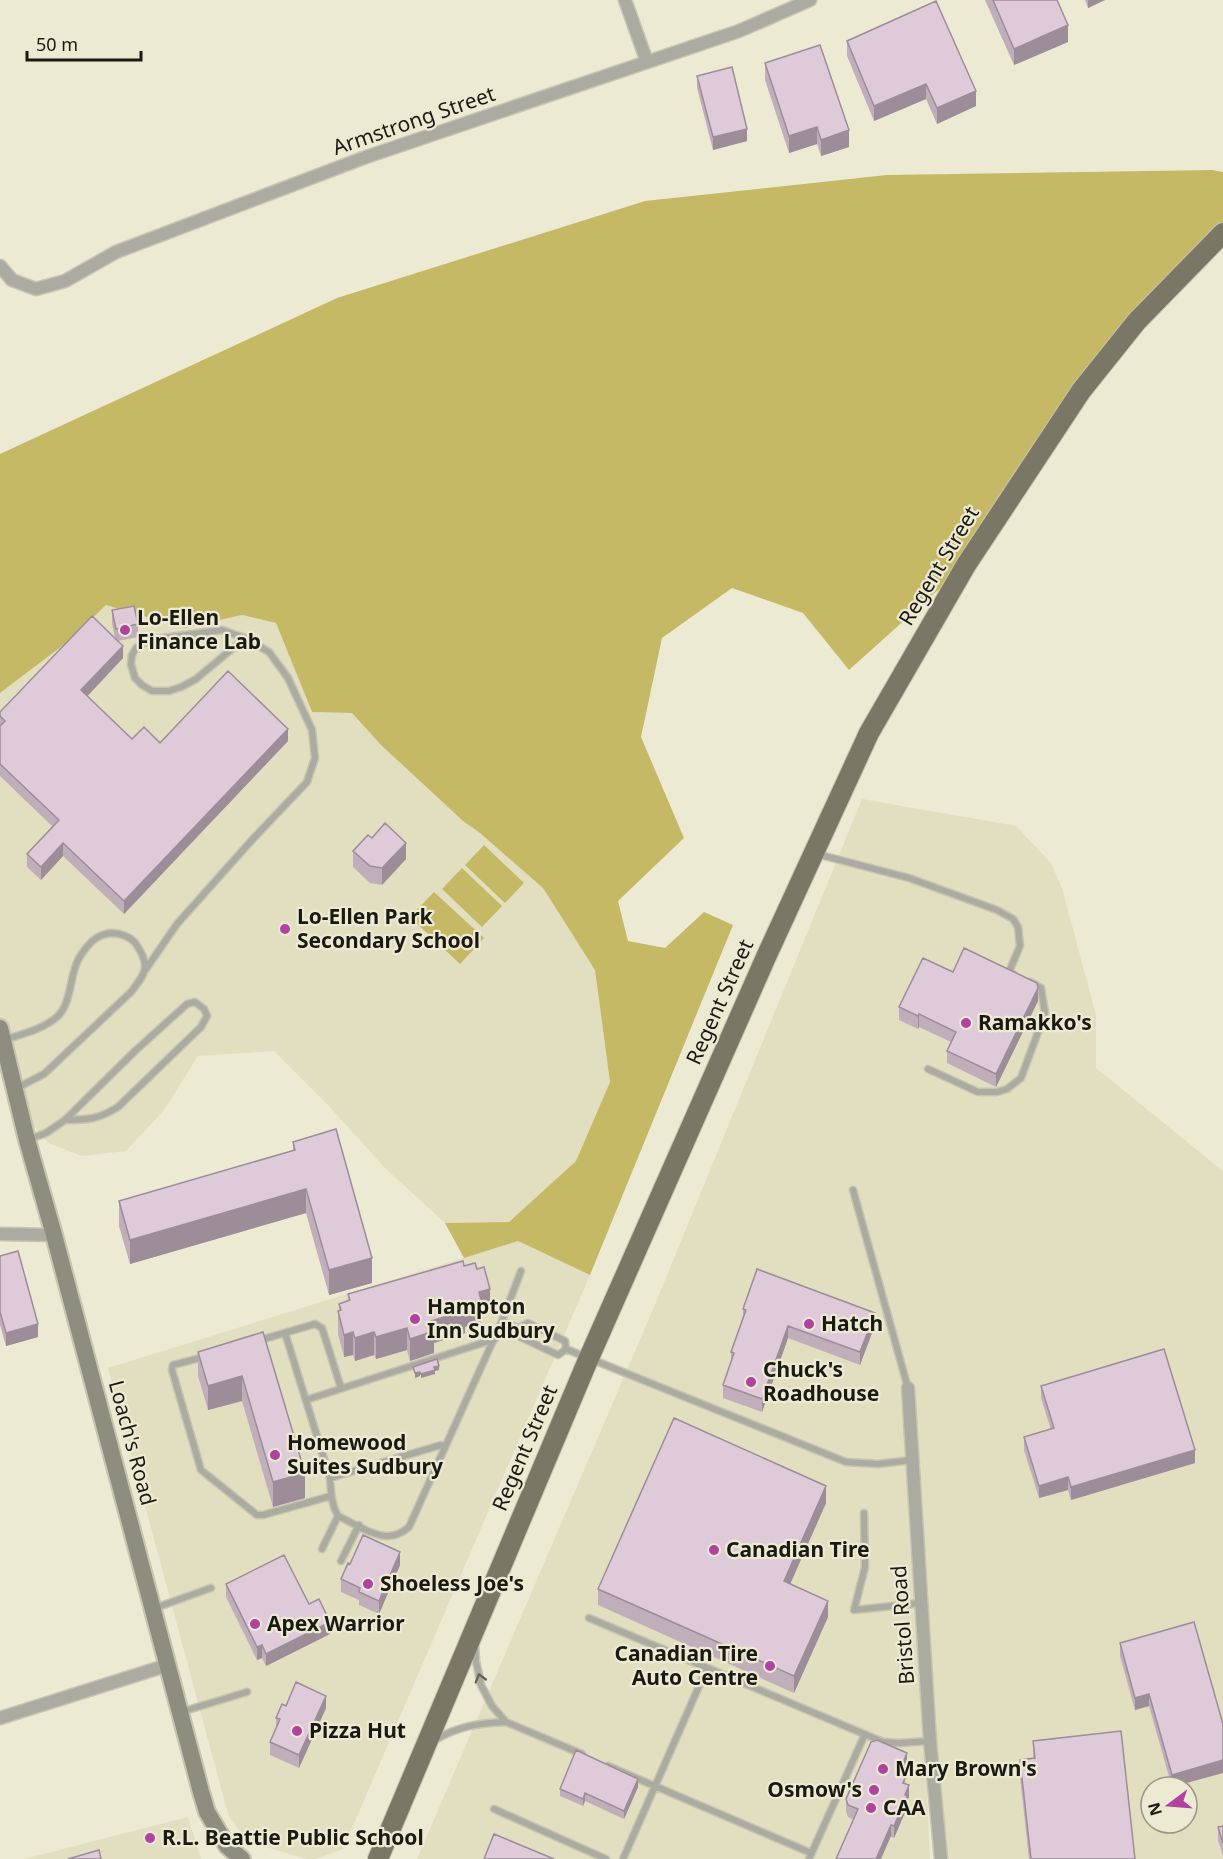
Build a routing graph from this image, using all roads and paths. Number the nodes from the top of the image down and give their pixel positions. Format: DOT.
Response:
graph roads {
  1 [pos="625,0"];
  2 [pos="810,0"];
  3 [pos="647,62"];
  4 [pos="1223,232"];
  5 [pos="0,266"];
  6 [pos="245,638"];
  7 [pos="813,853"];
  8 [pos="146,969"];
  9 [pos="2,1034"];
  10 [pos="928,1070"];
  11 [pos="15,1089"];
  12 [pos="65,1120"];
  13 [pos="27,1140"];
  14 [pos="853,1190"];
  15 [pos="0,1234"];
  16 [pos="54,1235"];
  17 [pos="521,1271"];
  18 [pos="502,1322"];
  19 [pos="518,1328"];
  20 [pos="285,1334"];
  21 [pos="495,1338"];
  22 [pos="251,1343"];
  23 [pos="566,1350"];
  24 [pos="207,1356"];
  25 [pos="588,1360"];
  26 [pos="341,1388"];
  27 [pos="908,1388"];
  28 [pos="306,1400"];
  29 [pos="445,1448"];
  30 [pos="912,1460"];
  31 [pos="330,1478"];
  32 [pos="331,1496"];
  33 [pos="864,1513"];
  34 [pos="338,1516"];
  35 [pos="358,1525"];
  36 [pos="322,1549"];
  37 [pos="341,1561"];
  38 [pos="211,1588"];
  39 [pos="922,1603"];
  40 [pos="153,1608"];
  41 [pos="589,1618"];
  42 [pos="475,1628"];
  43 [pos="168,1665"];
  44 [pos="707,1668"];
  45 [pos="247,1692"];
  46 [pos="180,1712"];
  47 [pos="0,1718"];
  48 [pos="506,1722"];
  49 [pos="865,1734"];
  50 [pos="930,1741"];
  51 [pos="425,1746"];
  52 [pos="588,1757"];
  53 [pos="599,1761"];
  54 [pos="655,1786"];
  55 [pos="494,1809"];
  56 [pos="810,1856"];
  57 [pos="242,1859"];
  58 [pos="378,1859"];
  59 [pos="606,1859"];
  60 [pos="623,1859"];
  61 [pos="941,1859"];
  1 -- 3 [label="street"];
  2 -- 3 [label="street, Armstrong Street"];
  3 -- 5 [label="street, Armstrong Street"];
  4 -- 7 [label="main road, Regent Street"];
  6 -- 6 [label="lane"];
  6 -- 8 [label="lane"];
  7 -- 10 [label="lane"];
  7 -- 25 [label="main road, Regent Street"];
  8 -- 9 [label="lane"];
  8 -- 11 [label="lane"];
  9 -- 11 [label="street, Loach's Road"];
  11 -- 13 [label="street, Loach's Road"];
  12 -- 12 [label="lane"];
  12 -- 13 [label="lane"];
  13 -- 16 [label="street, Loach's Road"];
  14 -- 27 [label="lane"];
  15 -- 16 [label="street"];
  16 -- 40 [label="street, Loach's Road"];
  17 -- 18 [label="lane"];
  18 -- 19 [label="lane"];
  18 -- 21 [label="lane"];
  19 -- 23 [label="lane"];
  19 -- 23 [label="lane"];
  20 -- 22 [label="lane"];
  20 -- 26 [label="lane"];
  20 -- 28 [label="lane"];
  21 -- 26 [label="lane"];
  21 -- 29 [label="lane"];
  23 -- 25 [label="lane"];
  24 -- 32 [label="lane"];
  25 -- 30 [label="lane"];
  25 -- 42 [label="main road, Regent Street"];
  26 -- 28 [label="lane"];
  27 -- 30 [label="street, Bristol Road"];
  28 -- 31 [label="lane"];
  29 -- 31 [label="lane"];
  29 -- 35 [label="lane"];
  30 -- 39 [label="street, Bristol Road"];
  31 -- 32 [label="lane"];
  32 -- 34 [label="lane"];
  33 -- 39 [label="lane"];
  34 -- 35 [label="lane"];
  34 -- 36 [label="lane"];
  35 -- 37 [label="lane"];
  38 -- 40 [label="lane"];
  39 -- 50 [label="street, Bristol Road"];
  40 -- 43 [label="street, Loach's Road"];
  41 -- 44 [label="lane"];
  48 -- 42 [label="lane, one-way"];
  42 -- 51 [label="main road, Regent Street"];
  43 -- 46 [label="street, Loach's Road"];
  43 -- 47 [label="street"];
  44 -- 49 [label="lane"];
  44 -- 54 [label="lane"];
  45 -- 46 [label="lane"];
  46 -- 57 [label="street, Loach's Road"];
  48 -- 51 [label="lane"];
  48 -- 52 [label="lane"];
  49 -- 50 [label="lane"];
  49 -- 56 [label="lane"];
  50 -- 61 [label="street, Bristol Road"];
  51 -- 58 [label="main road, Regent Street"];
  53 -- 54 [label="lane"];
  54 -- 56 [label="lane"];
  54 -- 60 [label="lane"];
  55 -- 59 [label="lane"];
}
